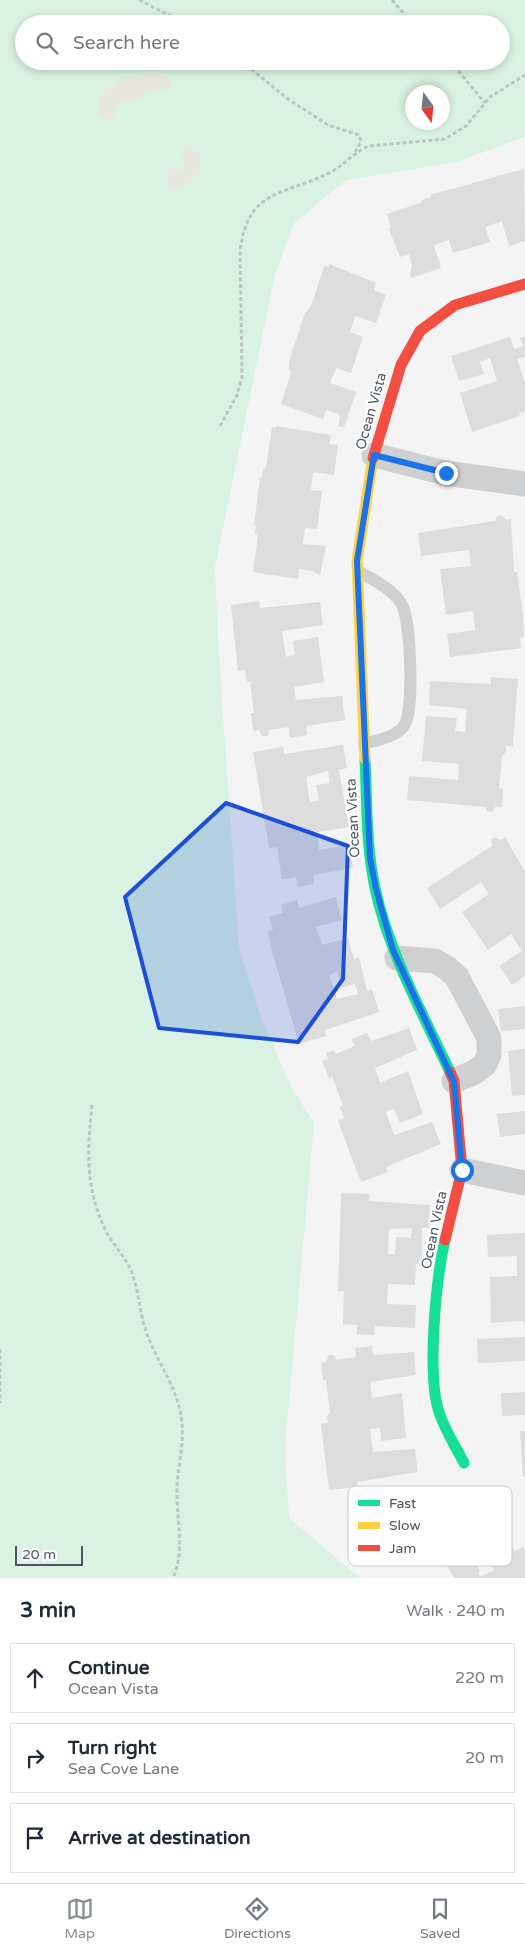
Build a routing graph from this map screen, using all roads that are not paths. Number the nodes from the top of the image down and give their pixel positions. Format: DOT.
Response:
graph roads {
  1 [pos="525,284"];
  2 [pos="374,455"];
  3 [pos="525,484"];
  4 [pos="358,570"];
  5 [pos="364,744"];
  6 [pos="397,958"];
  7 [pos="454,1082"];
  8 [pos="462,1170"];
  9 [pos="525,1182"];
  10 [pos="464,1463"];
  1 -- 2 [label="street, Ocean Vista"];
  2 -- 3 [label="street"];
  2 -- 4 [label="street, Ocean Vista"];
  4 -- 5 [label="street, Ocean Vista"];
  4 -- 5 [label="lane"];
  5 -- 6 [label="street, Ocean Vista"];
  6 -- 7 [label="street, Ocean Vista"];
  6 -- 7 [label="street"];
  7 -- 8 [label="street, Ocean Vista"];
  8 -- 9 [label="street"];
  8 -- 10 [label="street, Ocean Vista"];
}
